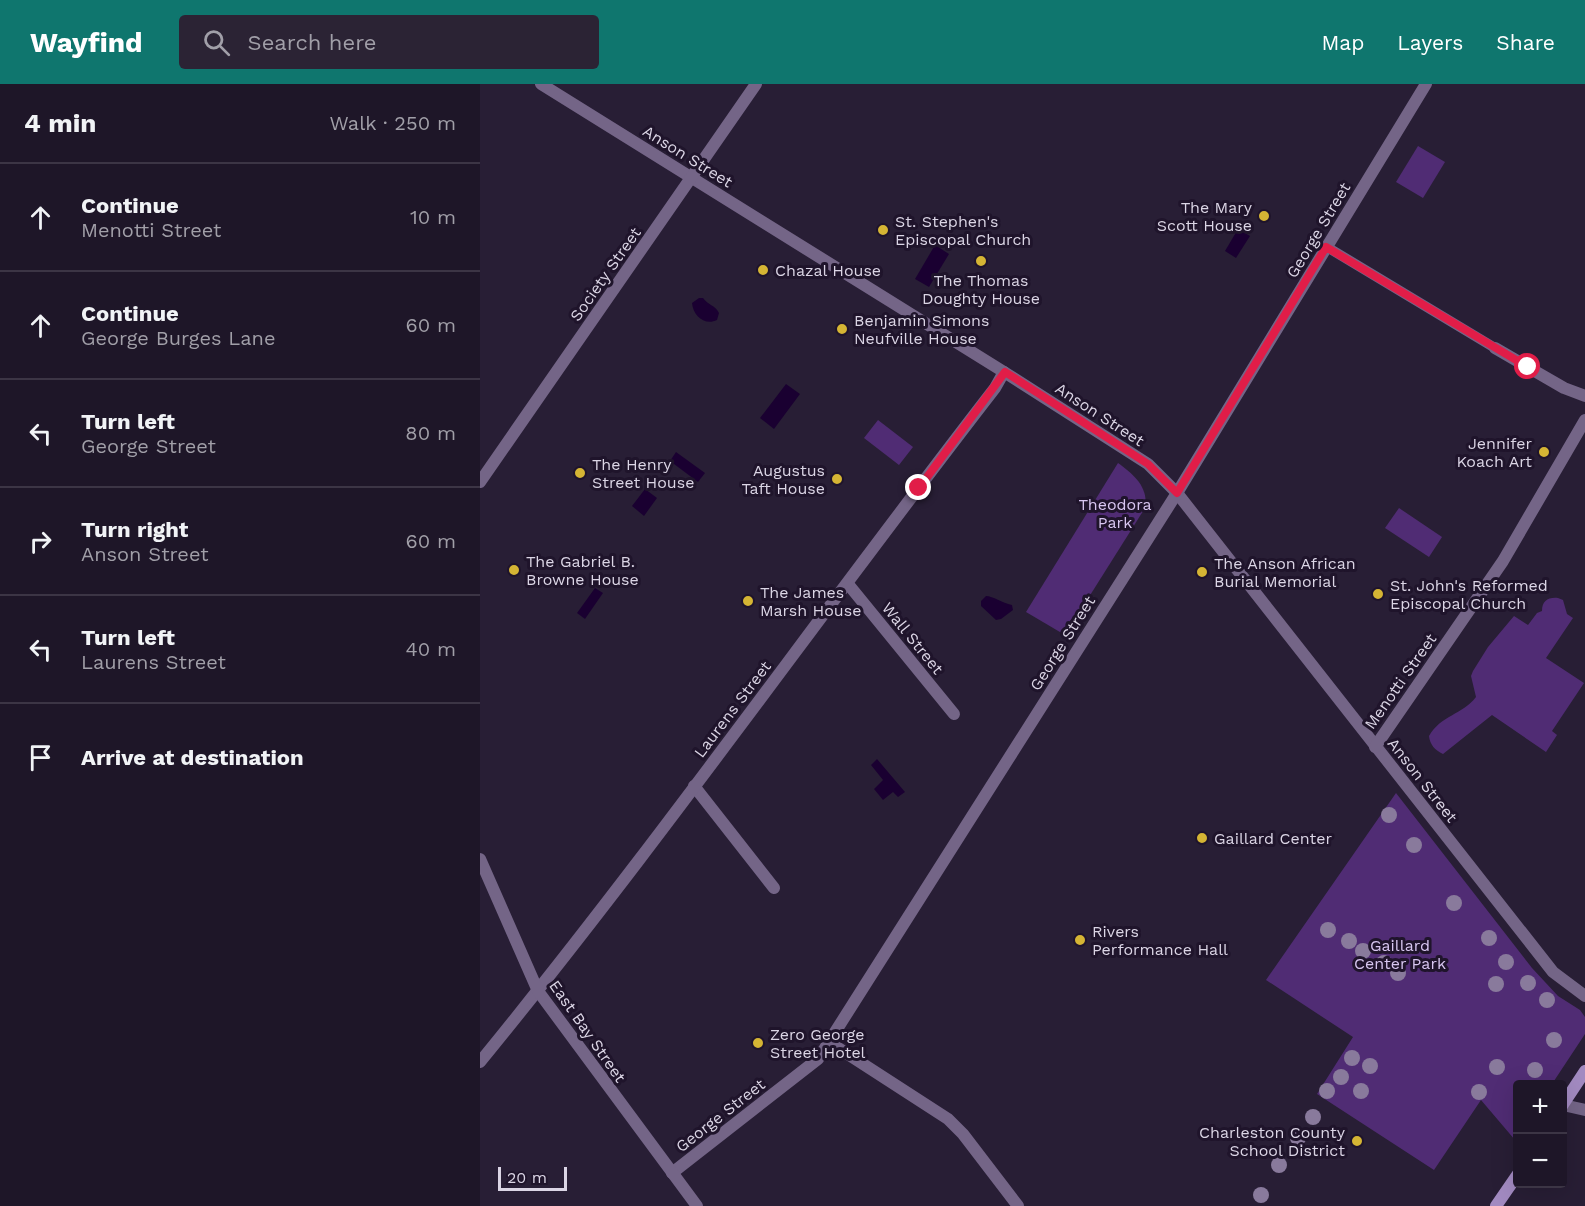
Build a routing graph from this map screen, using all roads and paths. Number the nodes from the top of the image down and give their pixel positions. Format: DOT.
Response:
graph roads {
  1 [pos="541,84"];
  2 [pos="756,84"];
  3 [pos="1426,84"];
  4 [pos="691,178"];
  5 [pos="1326,247"];
  6 [pos="1494,348"];
  7 [pos="1005,372"];
  8 [pos="1585,396"];
  9 [pos="1585,420"];
  10 [pos="480,482"];
  11 [pos="1177,493"];
  12 [pos="848,584"];
  13 [pos="954,714"];
  14 [pos="1375,747"];
  15 [pos="694,786"];
  16 [pos="480,859"];
  17 [pos="774,888"];
  18 [pos="538,991"];
  19 [pos="1585,996"];
  20 [pos="829,1042"];
  21 [pos="480,1062"];
  22 [pos="1585,1071"];
  23 [pos="1567,1099"];
  24 [pos="1567,1106"];
  25 [pos="1585,1110"];
  26 [pos="672,1173"];
  27 [pos="1513,1181"];
  28 [pos="697,1206"];
  29 [pos="1018,1206"];
  30 [pos="1496,1206"];
  1 -- 4 [label="street, Anson Street"];
  2 -- 4 [label="street, Society Street"];
  3 -- 5 [label="street, George Street"];
  4 -- 7 [label="street, Anson Street"];
  4 -- 10 [label="street, Society Street"];
  5 -- 6 [label="lane"];
  5 -- 11 [label="street, George Street"];
  6 -- 8 [label="street"];
  7 -- 11 [label="street, Anson Street"];
  7 -- 12 [label="street, Laurens Street"];
  9 -- 14 [label="street, Menotti Street"];
  11 -- 14 [label="street, Anson Street"];
  11 -- 20 [label="street, George Street"];
  12 -- 13 [label="street, Wall Street"];
  12 -- 15 [label="street, Laurens Street"];
  14 -- 19 [label="street, Anson Street"];
  15 -- 17 [label="street"];
  15 -- 18 [label="street, Laurens Street"];
  16 -- 18 [label="street, East Bay Street"];
  18 -- 21 [label="street, Laurens Street"];
  18 -- 26 [label="street, East Bay Street"];
  20 -- 26 [label="street, George Street"];
  20 -- 29 [label="street"];
  22 -- 23 [label="main road"];
  24 -- 25 [label="street"];
  26 -- 28 [label="street, East Bay Street"];
  27 -- 30 [label="main road"];
}
